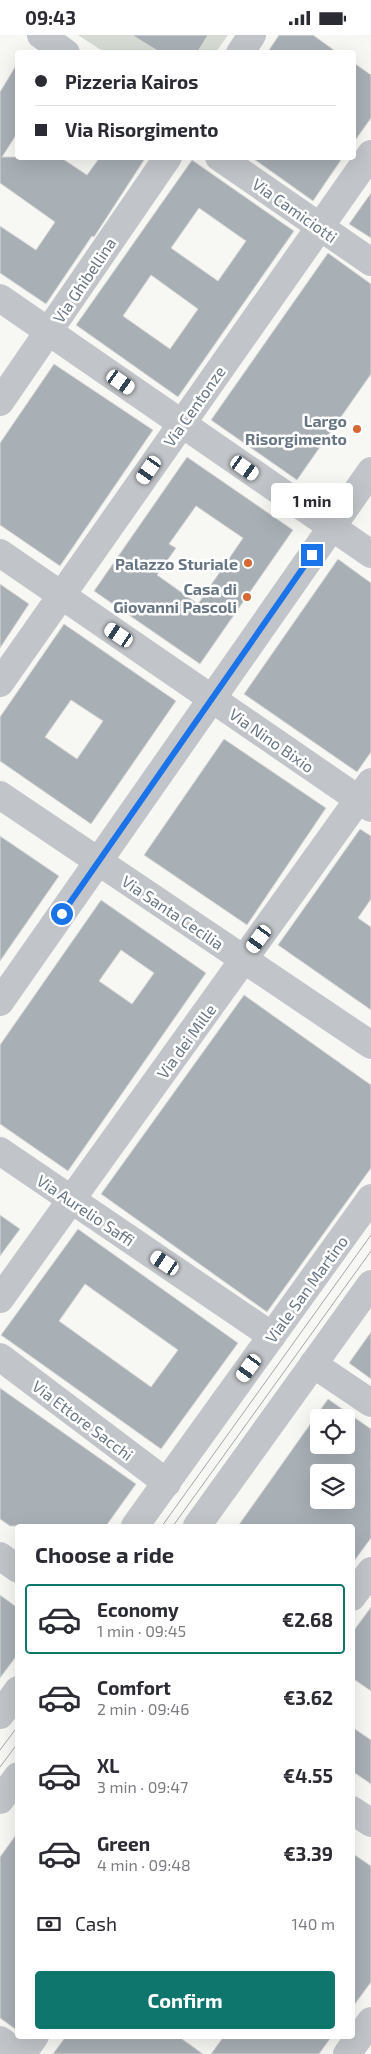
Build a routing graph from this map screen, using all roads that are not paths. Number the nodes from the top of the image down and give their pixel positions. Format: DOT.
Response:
graph roads {
  1 [pos="41,35"];
  2 [pos="252,35"];
  3 [pos="62,50"];
  4 [pos="242,50"];
  5 [pos="371,154"];
  6 [pos="166,160"];
  7 [pos="223,160"];
  8 [pos="320,227"];
  9 [pos="371,262"];
  10 [pos="0,298"];
  11 [pos="49,331"];
  12 [pos="0,403"];
  13 [pos="182,424"];
  14 [pos="371,471"];
  15 [pos="332,527"];
  16 [pos="0,553"];
  17 [pos="371,555"];
  18 [pos="62,595"];
  19 [pos="0,683"];
  20 [pos="212,699"];
  21 [pos="0,795"];
  22 [pos="367,796"];
  23 [pos="98,862"];
  24 [pos="244,960"];
  25 [pos="0,1002"];
  26 [pos="371,1045"];
  27 [pos="0,1151"];
  28 [pos="371,1198"];
  29 [pos="72,1199"];
  30 [pos="371,1284"];
  31 [pos="0,1299"];
  32 [pos="272,1336"];
  33 [pos="0,1357"];
  34 [pos="313,1364"];
  35 [pos="371,1403"];
  36 [pos="167,1483"];
  37 [pos="136,1524"];
  38 [pos="198,1524"];
  39 [pos="0,1556"];
  40 [pos="15,1567"];
  41 [pos="371,1571"];
  42 [pos="355,1593"];
  43 [pos="15,1694"];
  44 [pos="0,1715"];
  45 [pos="15,1780"];
  46 [pos="0,1800"];
  47 [pos="355,1812"];
  48 [pos="371,1823"];
  49 [pos="371,2021"];
  50 [pos="32,2039"];
  51 [pos="0,2040"];
  52 [pos="20,2054"];
  53 [pos="347,2054"];
  1 -- 3 [label="street"];
  2 -- 4 [label="street"];
  5 -- 8 [label="street, Via Centonze"];
  6 -- 11 [label="street, Via Ghibellina"];
  7 -- 8 [label="street, Via Camiciotti"];
  8 -- 9 [label="street, Via Camiciotti"];
  8 -- 13 [label="street, Via Centonze"];
  10 -- 11 [label="street"];
  11 -- 12 [label="street, Via Ghibellina"];
  11 -- 13 [label="street"];
  13 -- 15 [label="street"];
  13 -- 18 [label="street, Via Centonze"];
  14 -- 15 [label="street"];
  15 -- 17 [label="street"];
  15 -- 20 [label="street"];
  16 -- 18 [label="street, Via Nino Bixio"];
  18 -- 19 [label="street, Via Centonze"];
  18 -- 20 [label="street, Via Nino Bixio"];
  20 -- 22 [label="street, Via Nino Bixio"];
  20 -- 23 [label="street"];
  21 -- 23 [label="street, Via Santa Cecilia"];
  22 -- 24 [label="street, Via dei Mille"];
  23 -- 24 [label="street, Via Santa Cecilia"];
  23 -- 25 [label="street"];
  24 -- 26 [label="street, Via Santa Cecilia"];
  24 -- 29 [label="street, Via dei Mille"];
  27 -- 29 [label="street, Via Aurelio Saffi"];
  28 -- 32 [label="street, Viale San Martino"];
  29 -- 31 [label="street, Via dei Mille"];
  29 -- 32 [label="street, Via Aurelio Saffi"];
  30 -- 34 [label="street"];
  32 -- 36 [label="street, Viale San Martino"];
  33 -- 36 [label="street, Via Ettore Sacchi"];
  34 -- 35 [label="street"];
  34 -- 38 [label="street"];
  36 -- 37 [label="street, Viale San Martino"];
  39 -- 40 [label="street"];
  41 -- 42 [label="street"];
  43 -- 44 [label="street"];
  45 -- 46 [label="street"];
  47 -- 48 [label="street"];
  49 -- 53 [label="street"];
  50 -- 52 [label="street"];
  51 -- 52 [label="street"];
}
